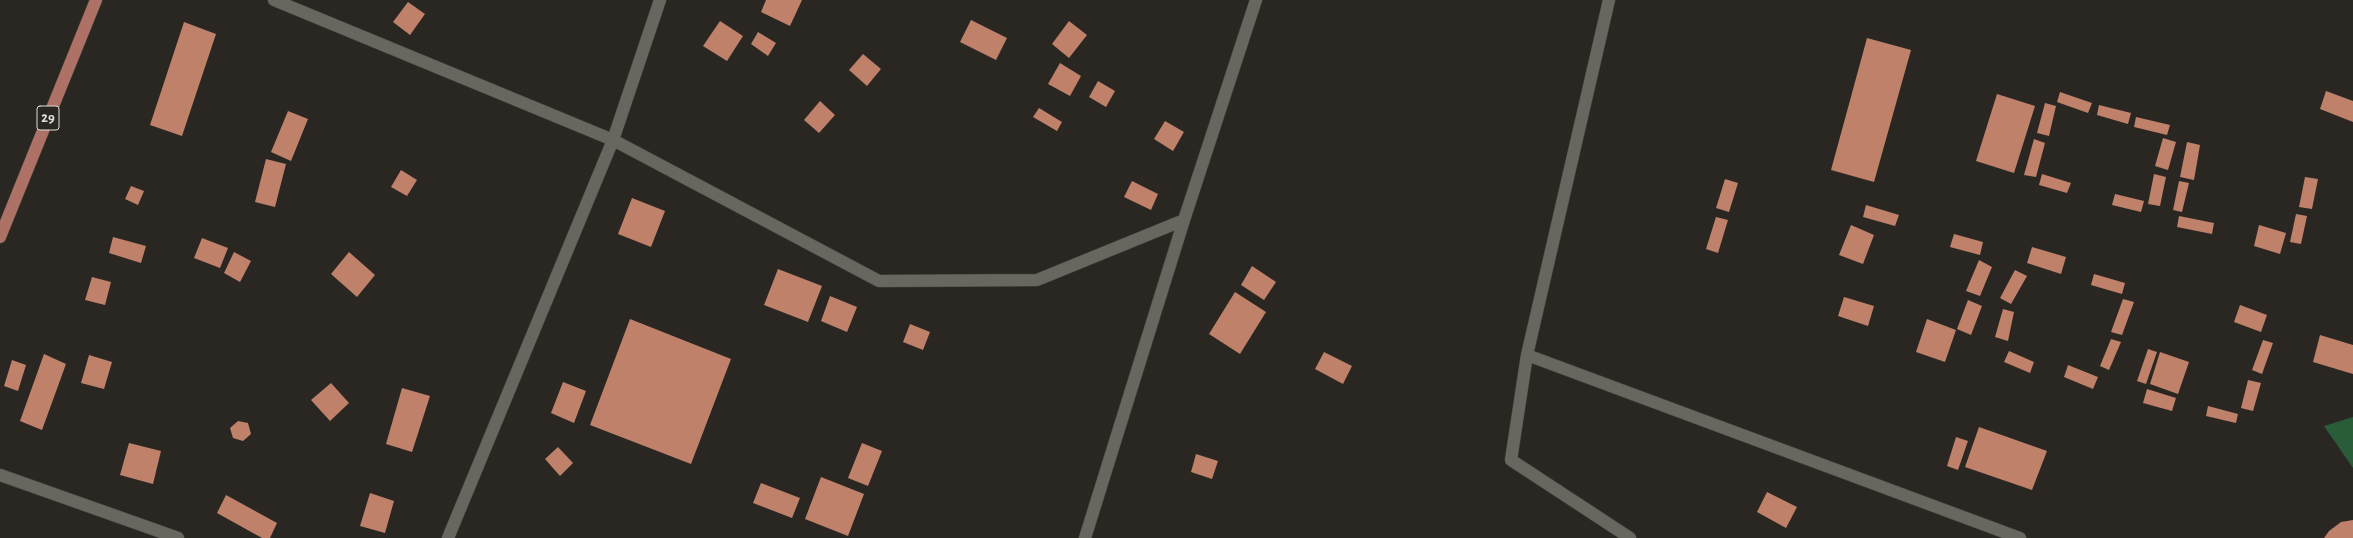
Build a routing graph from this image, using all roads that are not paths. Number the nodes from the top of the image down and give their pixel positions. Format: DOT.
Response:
graph roads {
  1 [pos="96,0"];
  2 [pos="274,0"];
  3 [pos="660,0"];
  4 [pos="1256,0"];
  5 [pos="1609,0"];
  6 [pos="613,140"];
  7 [pos="1184,220"];
  8 [pos="0,237"];
  9 [pos="1527,355"];
  10 [pos="0,475"];
  11 [pos="178,538"];
  12 [pos="448,538"];
  13 [pos="1085,538"];
  14 [pos="1630,538"];
  15 [pos="2020,538"];
  1 -- 8 [label="main road, 29"];
  2 -- 6 [label="street"];
  3 -- 6 [label="street"];
  4 -- 7 [label="street"];
  5 -- 9 [label="street"];
  6 -- 7 [label="street"];
  6 -- 12 [label="street"];
  7 -- 13 [label="street"];
  9 -- 14 [label="street"];
  9 -- 15 [label="street"];
  10 -- 11 [label="street"];
}
